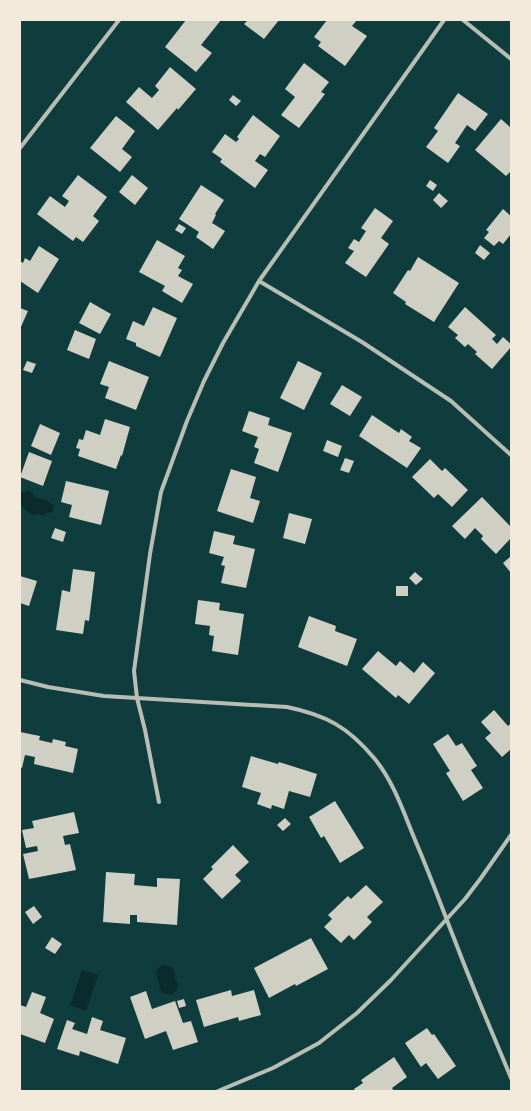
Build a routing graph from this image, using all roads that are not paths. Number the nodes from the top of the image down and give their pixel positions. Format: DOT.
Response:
graph roads {
  1 [pos="119,20"];
  2 [pos="444,20"];
  3 [pos="463,20"];
  4 [pos="511,59"];
  5 [pos="20,148"];
  6 [pos="259,280"];
  7 [pos="511,455"];
  8 [pos="20,680"];
  9 [pos="137,698"];
  10 [pos="159,802"];
  11 [pos="511,835"];
  12 [pos="447,919"];
  13 [pos="511,1078"];
  14 [pos="218,1091"];
  1 -- 5 [label="street"];
  2 -- 6 [label="street"];
  3 -- 4 [label="street"];
  6 -- 7 [label="street"];
  6 -- 9 [label="street"];
  8 -- 9 [label="street"];
  9 -- 10 [label="street"];
  9 -- 12 [label="street"];
  11 -- 12 [label="street"];
  12 -- 13 [label="street"];
  12 -- 14 [label="street"];
}
